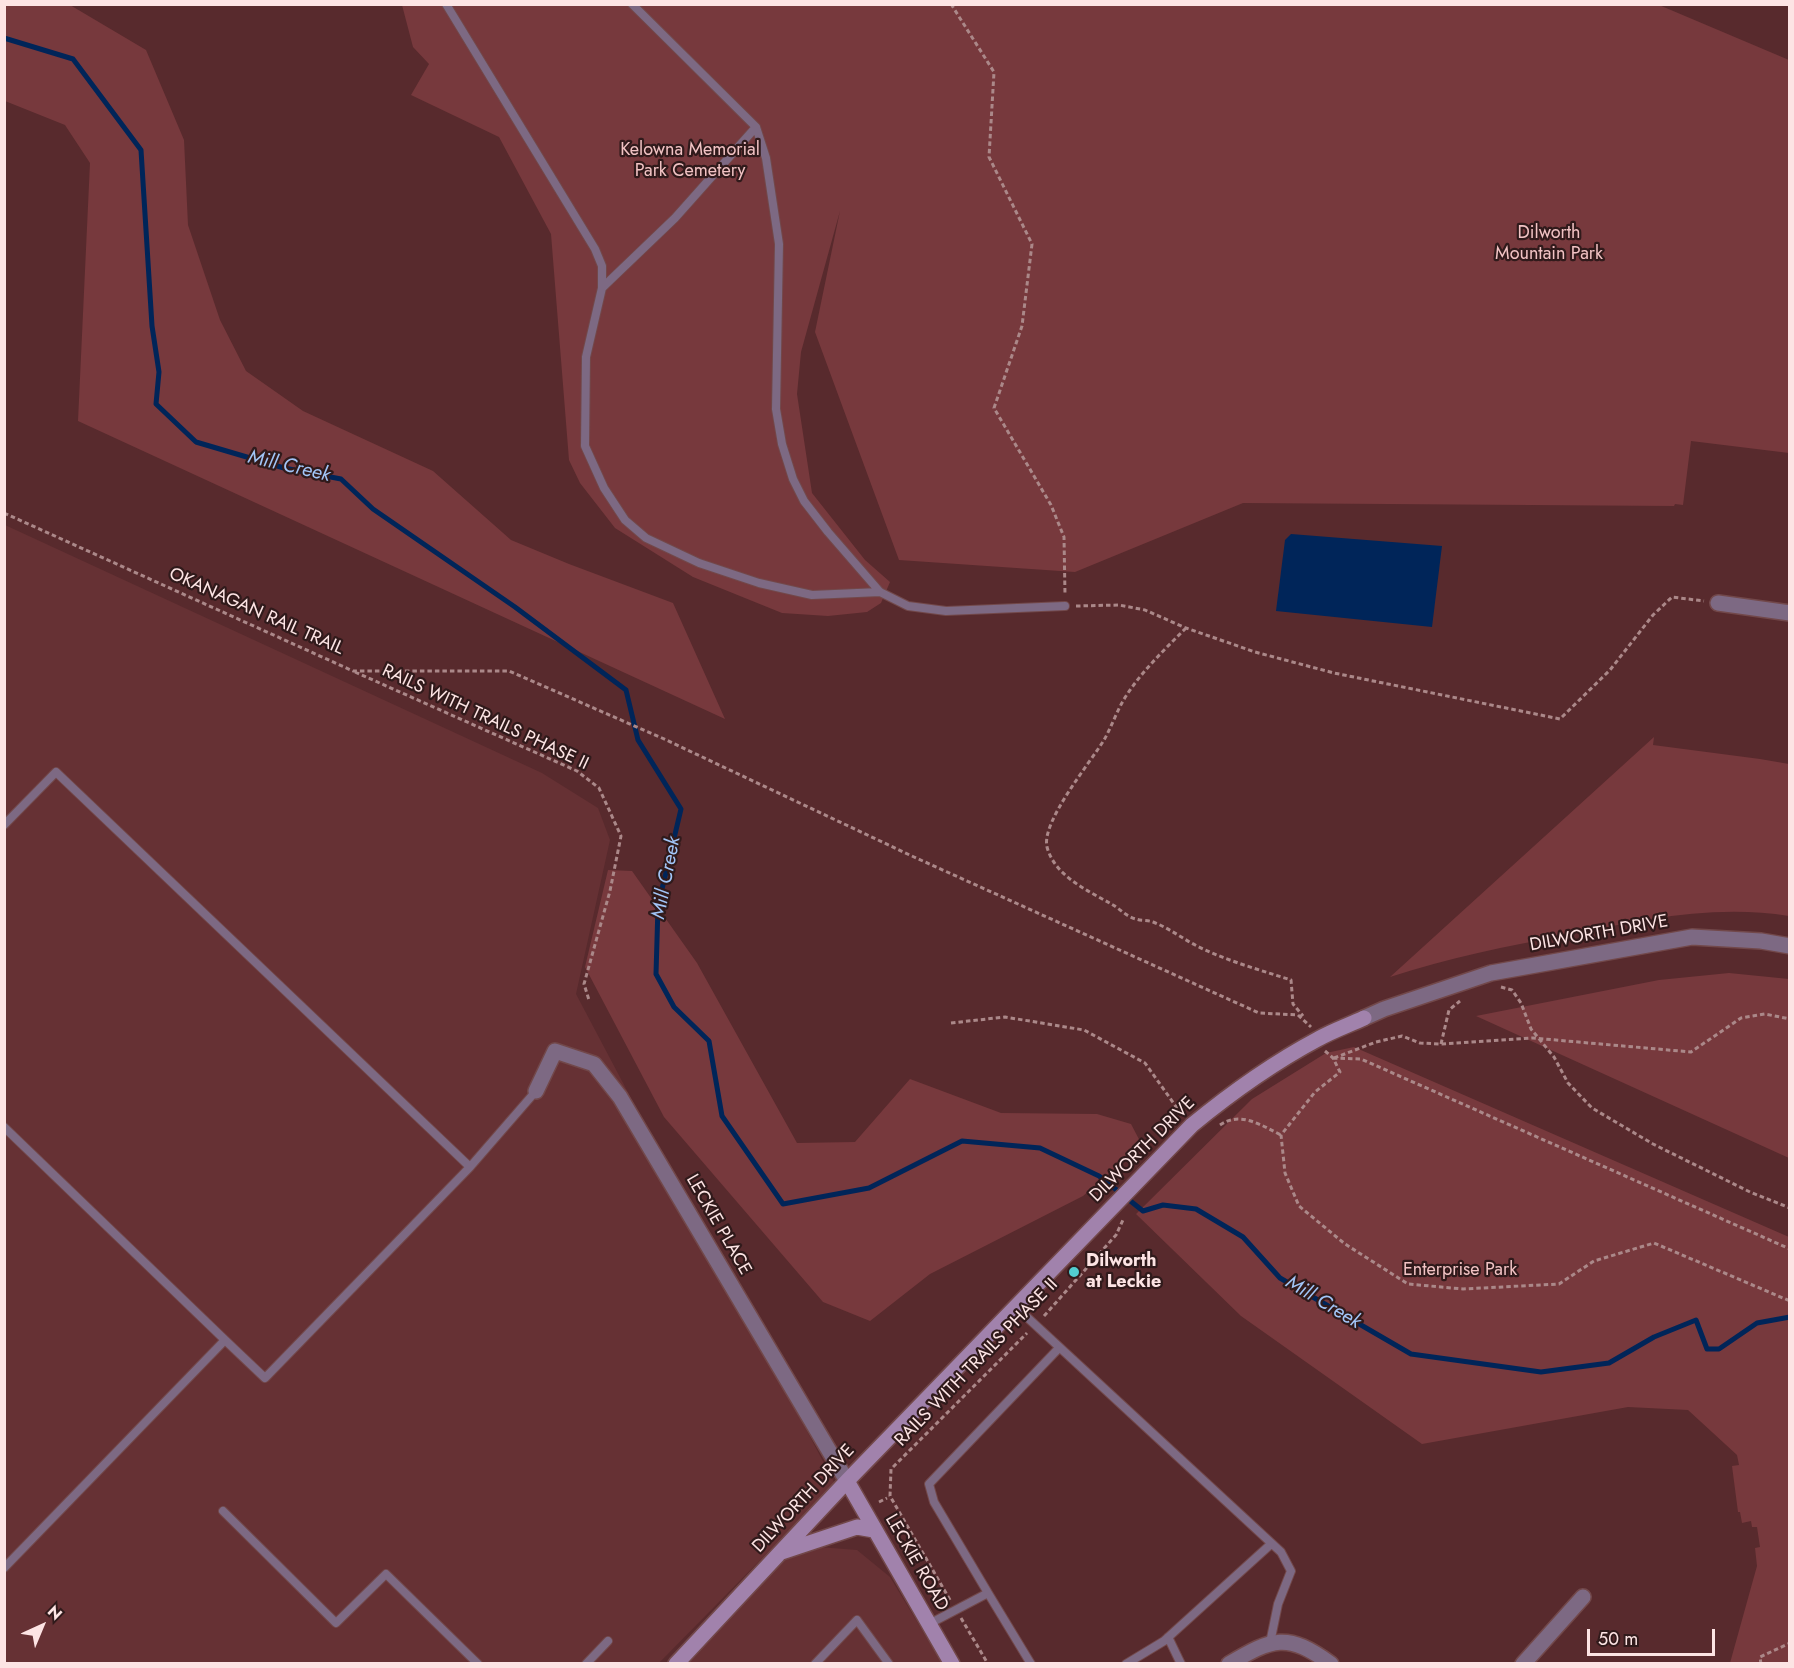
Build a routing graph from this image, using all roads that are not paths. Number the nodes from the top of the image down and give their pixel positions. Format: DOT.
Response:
graph roads {
  1 [pos="446,4"];
  2 [pos="632,4"];
  3 [pos="756,127"];
  4 [pos="602,288"];
  5 [pos="880,592"];
  6 [pos="1718,603"];
  7 [pos="1065,606"];
  8 [pos="1790,613"];
  9 [pos="4,825"];
  10 [pos="1790,946"];
  11 [pos="1364,1018"];
  12 [pos="536,1091"];
  13 [pos="4,1127"];
  14 [pos="470,1167"];
  15 [pos="1016,1307"];
  16 [pos="225,1340"];
  17 [pos="1059,1348"];
  18 [pos="847,1481"];
  19 [pos="224,1511"];
  20 [pos="874,1530"];
  21 [pos="1271,1544"];
  22 [pos="781,1553"];
  23 [pos="4,1568"];
  24 [pos="988,1593"];
  25 [pos="1583,1597"];
  26 [pos="929,1624"];
  27 [pos="1168,1637"];
  28 [pos="608,1641"];
  29 [pos="1270,1643"];
  30 [pos="478,1664"];
  31 [pos="586,1664"];
  32 [pos="676,1664"];
  33 [pos="815,1664"];
  34 [pos="889,1664"];
  35 [pos="952,1664"];
  36 [pos="1031,1664"];
  37 [pos="1126,1664"];
  38 [pos="1181,1664"];
  39 [pos="1229,1664"];
  40 [pos="1331,1664"];
  41 [pos="1523,1664"];
  1 -- 4 [label="lane"];
  2 -- 3 [label="lane"];
  3 -- 4 [label="lane"];
  3 -- 5 [label="lane"];
  4 -- 5 [label="lane"];
  5 -- 7 [label="lane"];
  6 -- 8 [label="street"];
  9 -- 14 [label="lane"];
  10 -- 11 [label="street, DILWORTH DRIVE"];
  11 -- 15 [label="main road, DILWORTH DRIVE"];
  12 -- 14 [label="lane"];
  12 -- 18 [label="street, LECKIE PLACE"];
  13 -- 16 [label="lane"];
  14 -- 16 [label="lane"];
  15 -- 17 [label="lane"];
  15 -- 18 [label="main road, DILWORTH DRIVE"];
  16 -- 23 [label="lane"];
  17 -- 21 [label="lane"];
  17 -- 24 [label="lane"];
  18 -- 20 [label="main road, LECKIE ROAD"];
  18 -- 22 [label="main road, DILWORTH DRIVE"];
  19 -- 30 [label="lane"];
  20 -- 22 [label="main road"];
  20 -- 26 [label="main road, LECKIE ROAD"];
  21 -- 27 [label="lane"];
  21 -- 29 [label="lane"];
  22 -- 32 [label="main road, DILWORTH DRIVE"];
  24 -- 26 [label="lane"];
  24 -- 36 [label="lane"];
  25 -- 41 [label="street"];
  26 -- 35 [label="main road, LECKIE ROAD"];
  27 -- 37 [label="lane"];
  27 -- 38 [label="lane"];
  28 -- 31 [label="lane"];
  29 -- 39 [label="street"];
  29 -- 40 [label="street"];
  33 -- 34 [label="lane"];
}
